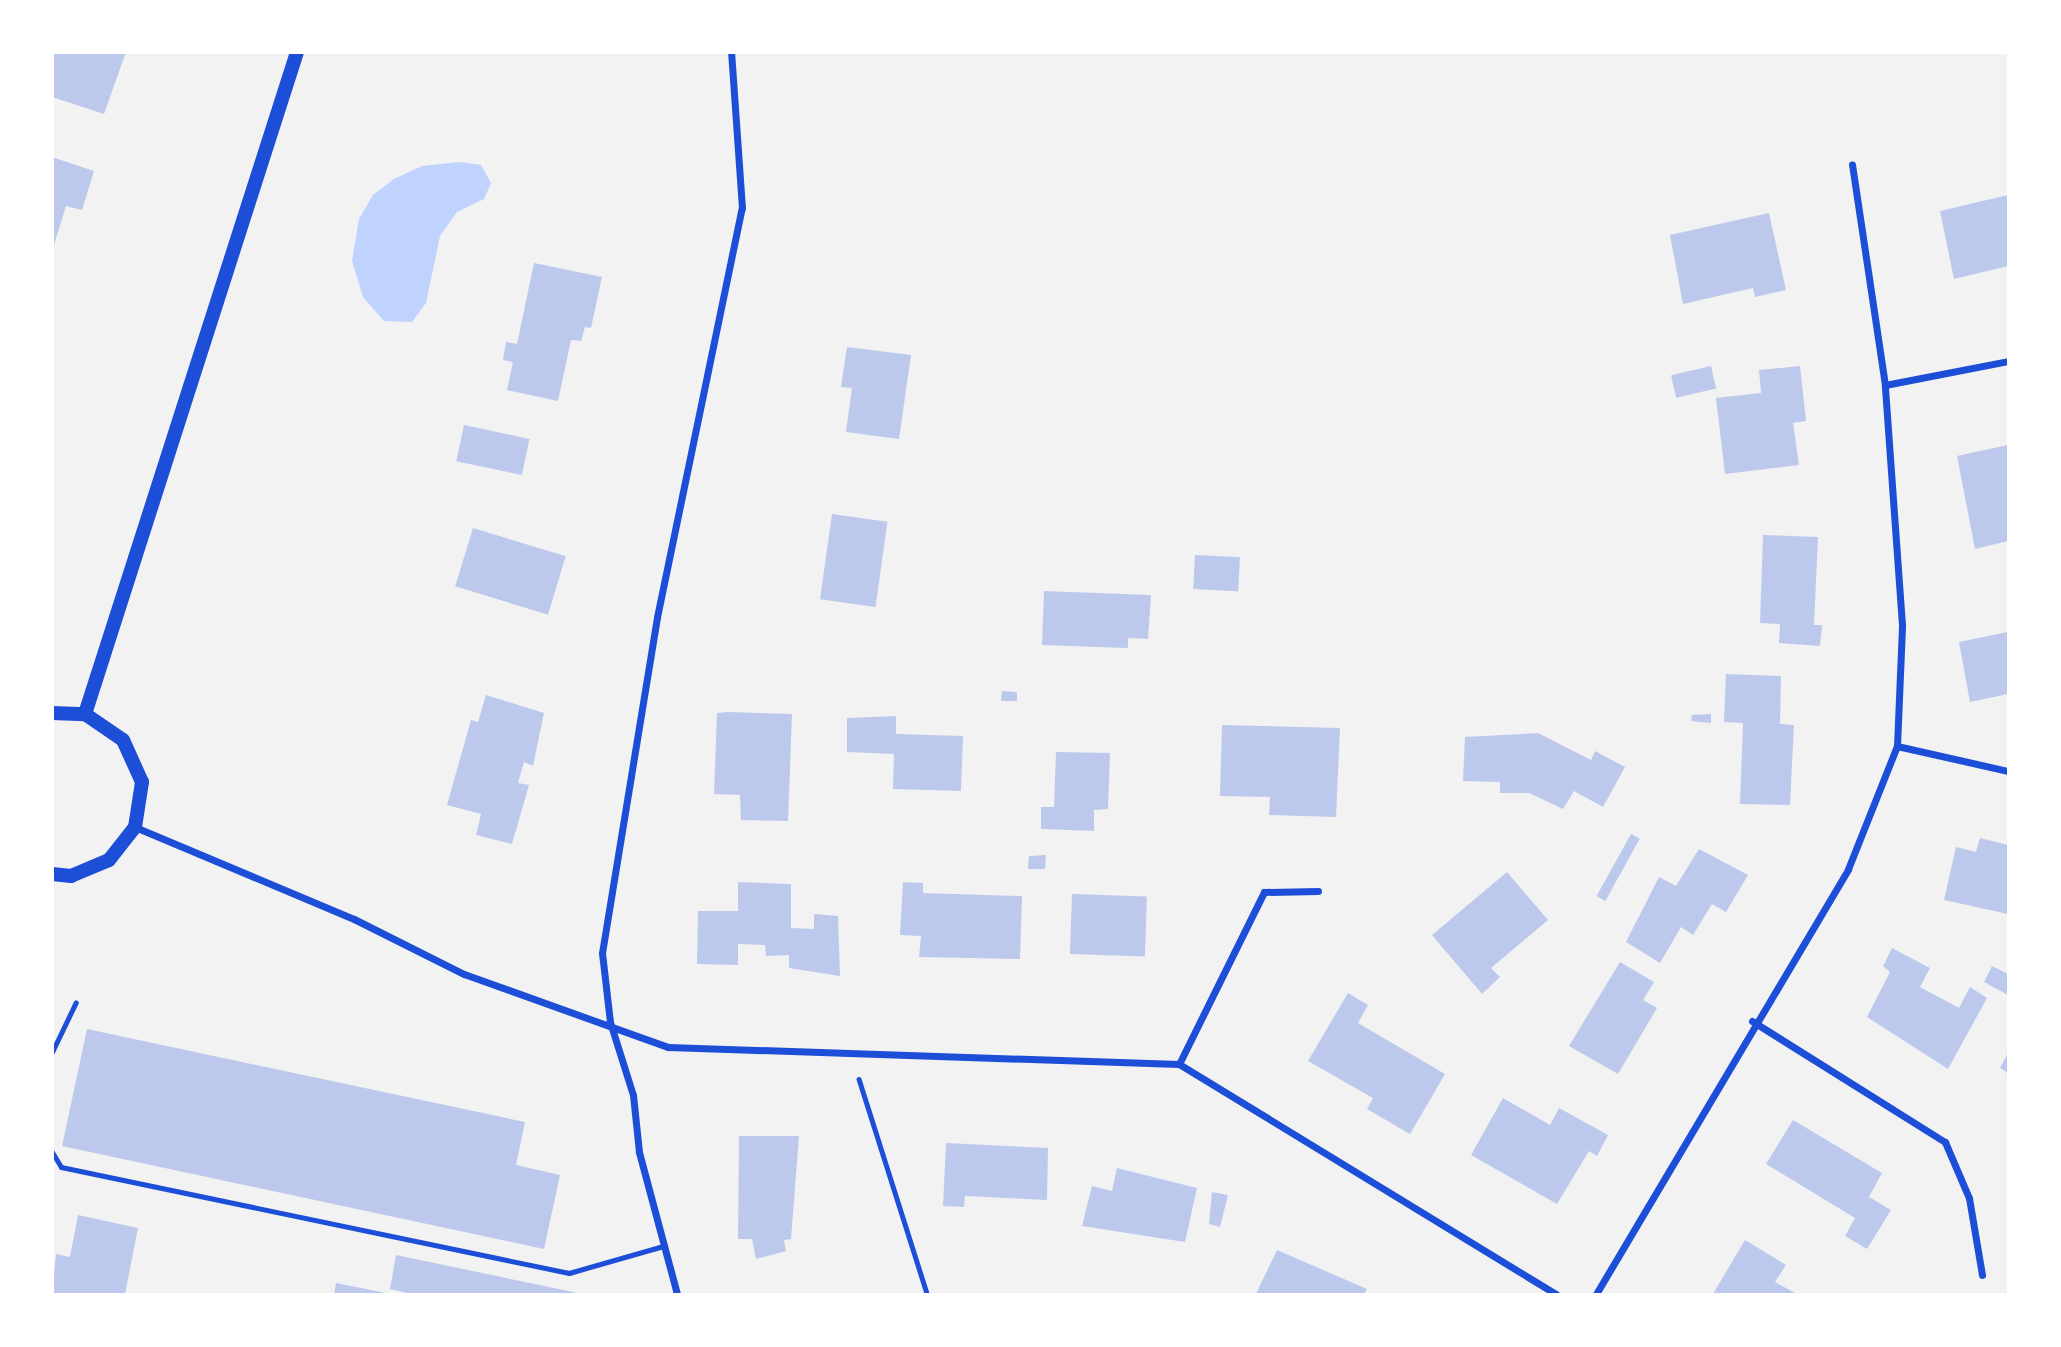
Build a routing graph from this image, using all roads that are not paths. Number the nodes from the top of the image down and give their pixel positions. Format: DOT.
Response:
graph roads {
  1 [pos="297,52"];
  2 [pos="732,52"];
  3 [pos="1852,164"];
  4 [pos="2008,361"];
  5 [pos="1885,385"];
  6 [pos="52,713"];
  7 [pos="85,714"];
  8 [pos="1897,746"];
  9 [pos="2008,771"];
  10 [pos="135,827"];
  11 [pos="52,874"];
  12 [pos="1318,891"];
  13 [pos="76,1002"];
  14 [pos="1752,1021"];
  15 [pos="610,1022"];
  16 [pos="52,1052"];
  17 [pos="1179,1064"];
  18 [pos="52,1152"];
  19 [pos="663,1246"];
  20 [pos="1982,1275"];
  21 [pos="677,1294"];
  22 [pos="1556,1294"];
  23 [pos="1596,1294"];
  1 -- 7 [label="main road"];
  2 -- 15 [label="street"];
  3 -- 5 [label="street"];
  4 -- 5 [label="street"];
  5 -- 8 [label="street"];
  6 -- 7 [label="main road"];
  7 -- 10 [label="main road"];
  8 -- 9 [label="street"];
  8 -- 14 [label="street"];
  10 -- 11 [label="main road"];
  10 -- 15 [label="street"];
  12 -- 17 [label="street"];
  13 -- 16 [label="lane"];
  14 -- 20 [label="street"];
  14 -- 23 [label="street"];
  15 -- 17 [label="street"];
  15 -- 19 [label="street"];
  17 -- 22 [label="street"];
  18 -- 19 [label="lane"];
  19 -- 21 [label="street"];
}
